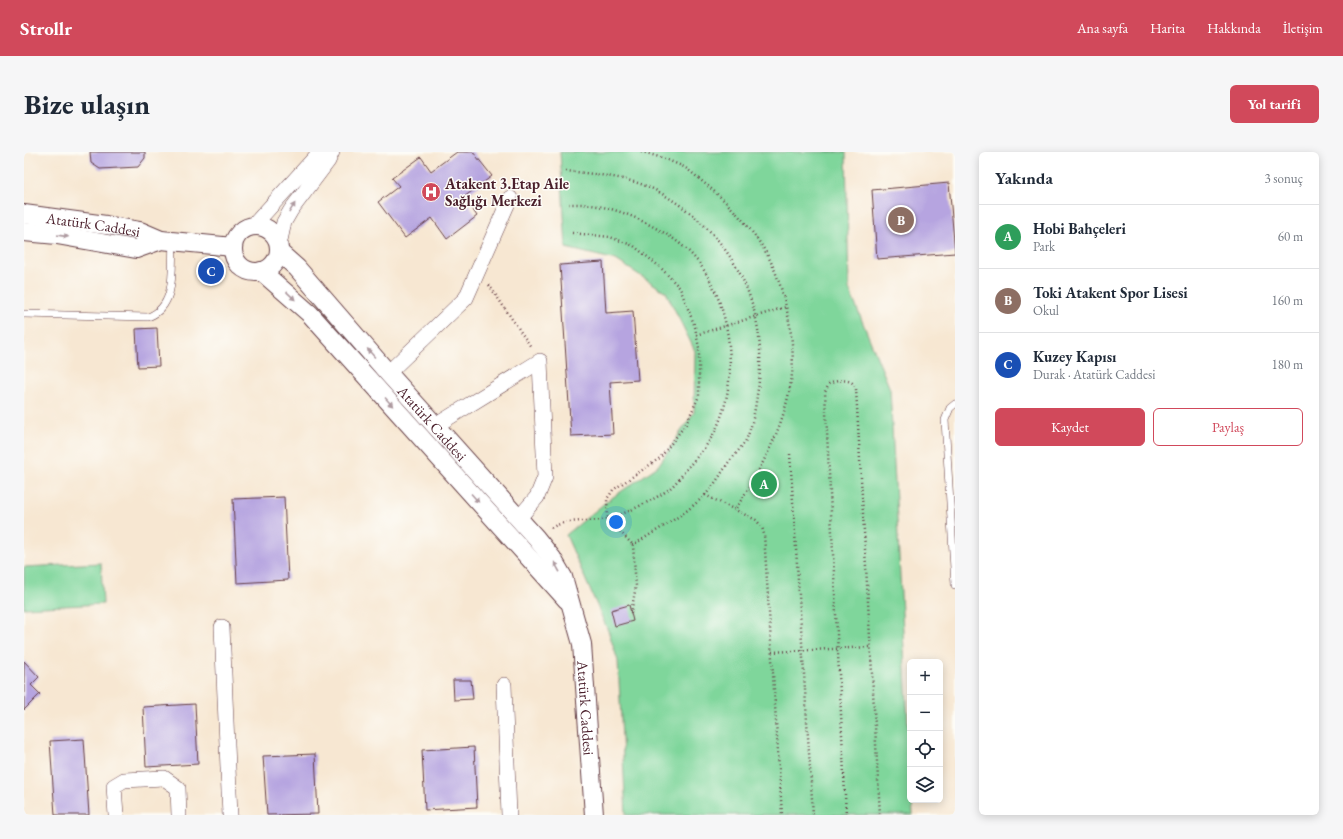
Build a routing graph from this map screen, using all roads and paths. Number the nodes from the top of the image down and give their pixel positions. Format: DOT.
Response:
graph roads {
  1 [pos="320,152"];
  2 [pos="332,152"];
  3 [pos="641,152"];
  4 [pos="566,171"];
  5 [pos="510,198"];
  6 [pos="569,204"];
  7 [pos="24,214"];
  8 [pos="253,226"];
  9 [pos="24,232"];
  10 [pos="572,233"];
  11 [pos="167,240"];
  12 [pos="233,247"];
  13 [pos="279,248"];
  14 [pos="479,270"];
  15 [pos="261,271"];
  16 [pos="786,307"];
  17 [pos="24,314"];
  18 [pos="756,316"];
  19 [pos="726,326"];
  20 [pos="696,335"];
  21 [pos="540,361"];
  22 [pos="388,373"];
  23 [pos="374,385"];
  24 [pos="955,404"];
  25 [pos="435,426"];
  26 [pos="420,436"];
  27 [pos="790,454"];
  28 [pos="705,495"];
  29 [pos="735,510"];
  30 [pos="608,519"];
  31 [pos="518,520"];
  32 [pos="536,538"];
  33 [pos="634,545"];
  34 [pos="955,585"];
  35 [pos="570,604"];
  36 [pos="631,613"];
  37 [pos="222,627"];
  38 [pos="870,647"];
  39 [pos="838,649"];
  40 [pos="803,650"];
  41 [pos="772,652"];
  42 [pos="504,685"];
  43 [pos="116,815"];
  44 [pos="179,815"];
  45 [pos="230,815"];
  46 [pos="509,815"];
  47 [pos="594,815"];
  48 [pos="782,815"];
  49 [pos="813,815"];
  50 [pos="846,815"];
  51 [pos="880,815"];
  1 -- 8 [label="street"];
  13 -- 2 [label="street, one-way"];
  3 -- 16 [label="path"];
  4 -- 18 [label="path"];
  5 -- 14 [label="street"];
  6 -- 19 [label="path"];
  7 -- 11 [label="street, Atatürk Caddesi"];
  8 -- 12 [label="street"];
  8 -- 13 [label="street"];
  9 -- 11 [label="street, Atatürk Caddesi, one-way"];
  10 -- 20 [label="path"];
  11 -- 12 [label="street, Atatürk Caddesi"];
  11 -- 17 [label="lane"];
  12 -- 15 [label="street"];
  13 -- 15 [label="street"];
  22 -- 13 [label="street, Atatürk Caddesi, one-way"];
  14 -- 21 [label="path"];
  14 -- 22 [label="street"];
  15 -- 23 [label="street, Atatürk Caddesi, one-way"];
  16 -- 18 [label="path"];
  16 -- 29 [label="path"];
  18 -- 19 [label="path"];
  18 -- 28 [label="path"];
  19 -- 20 [label="path"];
  19 -- 30 [label="path"];
  20 -- 30 [label="path"];
  21 -- 25 [label="street"];
  21 -- 31 [label="street"];
  22 -- 23 [label="street"];
  22 -- 25 [label="street, Atatürk Caddesi"];
  23 -- 26 [label="street, Atatürk Caddesi, one-way"];
  24 -- 34 [label="lane"];
  25 -- 26 [label="street"];
  25 -- 31 [label="street, Atatürk Caddesi"];
  26 -- 35 [label="street, Atatürk Caddesi, one-way"];
  27 -- 40 [label="path"];
  28 -- 29 [label="path"];
  28 -- 33 [label="path"];
  29 -- 41 [label="path"];
  30 -- 32 [label="path"];
  30 -- 33 [label="path"];
  31 -- 32 [label="street, Atatürk Caddesi"];
  35 -- 32 [label="street, Atatürk Caddesi, one-way"];
  33 -- 36 [label="path"];
  35 -- 47 [label="street, Atatürk Caddesi"];
  37 -- 45 [label="street"];
  38 -- 39 [label="path"];
  38 -- 39 [label="path"];
  38 -- 51 [label="path"];
  39 -- 40 [label="path"];
  39 -- 50 [label="path"];
  40 -- 41 [label="path"];
  40 -- 49 [label="path"];
  41 -- 48 [label="path"];
  42 -- 46 [label="street"];
  43 -- 44 [label="street"];
}
